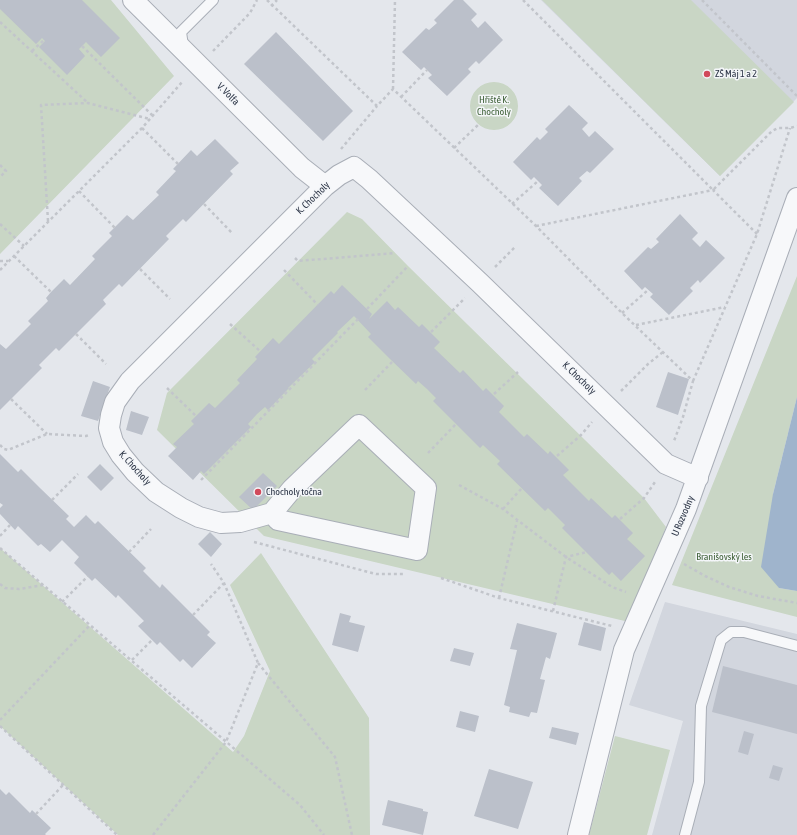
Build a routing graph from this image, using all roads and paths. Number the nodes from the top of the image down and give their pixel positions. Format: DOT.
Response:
graph roads {
  1 [pos="134,0"];
  2 [pos="214,0"];
  3 [pos="257,0"];
  4 [pos="267,0"];
  5 [pos="277,0"];
  6 [pos="395,0"];
  7 [pos="523,0"];
  8 [pos="702,0"];
  9 [pos="271,6"];
  10 [pos="0,22"];
  11 [pos="44,40"];
  12 [pos="82,46"];
  13 [pos="183,50"];
  14 [pos="32,51"];
  15 [pos="211,53"];
  16 [pos="428,70"];
  17 [pos="175,90"];
  18 [pos="393,90"];
  19 [pos="797,96"];
  20 [pos="401,97"];
  21 [pos="88,102"];
  22 [pos="377,106"];
  23 [pos="153,116"];
  24 [pos="423,118"];
  25 [pos="150,119"];
  26 [pos="420,120"];
  27 [pos="479,124"];
  28 [pos="797,126"];
  29 [pos="142,128"];
  30 [pos="790,128"];
  31 [pos="454,148"];
  32 [pos="336,154"];
  33 [pos="178,164"];
  34 [pos="0,165"];
  35 [pos="0,177"];
  36 [pos="538,181"];
  37 [pos="325,186"];
  38 [pos="713,190"];
  39 [pos="79,191"];
  40 [pos="797,198"];
  41 [pos="204,204"];
  42 [pos="512,204"];
  43 [pos="48,221"];
  44 [pos="0,224"];
  45 [pos="536,226"];
  46 [pos="115,228"];
  47 [pos="233,234"];
  48 [pos="757,234"];
  49 [pos="24,246"];
  50 [pos="516,246"];
  51 [pos="395,253"];
  52 [pos="14,256"];
  53 [pos="295,258"];
  54 [pos="0,261"];
  55 [pos="8,262"];
  56 [pos="408,266"];
  57 [pos="494,268"];
  58 [pos="140,269"];
  59 [pos="0,270"];
  60 [pos="284,270"];
  61 [pos="648,290"];
  62 [pos="51,292"];
  63 [pos="468,295"];
  64 [pos="170,299"];
  65 [pos="318,305"];
  66 [pos="725,307"];
  67 [pos="367,309"];
  68 [pos="622,313"];
  69 [pos="358,319"];
  70 [pos="230,324"];
  71 [pos="635,325"];
  72 [pos="342,327"];
  73 [pos="345,332"];
  74 [pos="431,332"];
  75 [pos="76,334"];
  76 [pos="260,351"];
  77 [pos="393,361"];
  78 [pos="106,364"];
  79 [pos="518,372"];
  80 [pos="694,381"];
  81 [pos="167,388"];
  82 [pos="365,390"];
  83 [pos="494,394"];
  84 [pos="11,399"];
  85 [pos="196,416"];
  86 [pos="457,424"];
  87 [pos="109,428"];
  88 [pos="47,434"];
  89 [pos="581,434"];
  90 [pos="0,446"];
  91 [pos="672,446"];
  92 [pos="428,453"];
  93 [pos="556,456"];
  94 [pos="78,474"];
  95 [pos="658,478"];
  96 [pos="698,478"];
  97 [pos="201,480"];
  98 [pos="459,484"];
  99 [pos="522,488"];
  100 [pos="52,500"];
  101 [pos="503,509"];
  102 [pos="272,513"];
  103 [pos="620,519"];
  104 [pos="517,521"];
  105 [pos="10,525"];
  106 [pos="151,529"];
  107 [pos="0,536"];
  108 [pos="250,541"];
  109 [pos="0,548"];
  110 [pos="129,552"];
  111 [pos="587,552"];
  112 [pos="667,554"];
  113 [pos="566,557"];
  114 [pos="211,564"];
  115 [pos="405,574"];
  116 [pos="88,576"];
  117 [pos="441,578"];
  118 [pos="224,583"];
  119 [pos="0,584"];
  120 [pos="44,585"];
  121 [pos="499,598"];
  122 [pos="647,598"];
  123 [pos="62,602"];
  124 [pos="797,603"];
  125 [pos="553,611"];
  126 [pos="194,615"];
  127 [pos="90,625"];
  128 [pos="619,628"];
  129 [pos="152,640"];
  130 [pos="797,646"];
  131 [pos="132,660"];
  132 [pos="258,663"];
  133 [pos="0,720"];
  134 [pos="0,726"];
  135 [pos="226,742"];
  136 [pos="63,785"];
  137 [pos="36,814"];
  138 [pos="117,835"];
  139 [pos="153,835"];
  140 [pos="324,835"];
  141 [pos="352,835"];
  142 [pos="578,835"];
  143 [pos="685,835"];
  1 -- 13 [label="street, V. Volfa"];
  2 -- 13 [label="lane"];
  3 -- 15 [label="path"];
  4 -- 9 [label="path"];
  5 -- 9 [label="path"];
  6 -- 18 [label="path"];
  7 -- 38 [label="path"];
  8 -- 19 [label="path"];
  9 -- 22 [label="path"];
  10 -- 14 [label="path"];
  11 -- 14 [label="path"];
  12 -- 23 [label="path"];
  13 -- 37 [label="street, V. Volfa"];
  14 -- 21 [label="path"];
  16 -- 20 [label="path"];
  17 -- 23 [label="path"];
  18 -- 20 [label="path"];
  18 -- 22 [label="path"];
  20 -- 24 [label="path"];
  21 -- 25 [label="path"];
  21 -- 43 [label="path"];
  22 -- 32 [label="path"];
  23 -- 25 [label="path"];
  24 -- 26 [label="path"];
  24 -- 31 [label="path"];
  25 -- 29 [label="path"];
  27 -- 31 [label="path"];
  28 -- 30 [label="path"];
  29 -- 33 [label="path"];
  29 -- 39 [label="path"];
  30 -- 38 [label="path"];
  30 -- 48 [label="path"];
  31 -- 42 [label="path"];
  34 -- 35 [label="path"];
  36 -- 42 [label="path"];
  37 -- 87 [label="street, K. Chocholy"];
  37 -- 96 [label="street, K. Chocholy"];
  38 -- 45 [label="path"];
  38 -- 48 [label="path"];
  39 -- 43 [label="path"];
  39 -- 46 [label="path"];
  40 -- 96 [label="street, U Rozvodny"];
  41 -- 47 [label="path"];
  42 -- 45 [label="path"];
  43 -- 49 [label="path"];
  44 -- 49 [label="path"];
  45 -- 68 [label="path"];
  48 -- 66 [label="path"];
  49 -- 52 [label="path"];
  50 -- 57 [label="path"];
  51 -- 53 [label="path"];
  52 -- 55 [label="path"];
  52 -- 62 [label="path"];
  54 -- 55 [label="path"];
  55 -- 59 [label="path"];
  56 -- 67 [label="path"];
  58 -- 64 [label="path"];
  60 -- 65 [label="path"];
  61 -- 68 [label="path"];
  63 -- 74 [label="path"];
  66 -- 71 [label="path"];
  66 -- 80 [label="path"];
  68 -- 71 [label="path"];
  69 -- 73 [label="path"];
  70 -- 76 [label="path"];
  71 -- 80 [label="path"];
  72 -- 73 [label="path"];
  73 -- 97 [label="path"];
  75 -- 78 [label="path"];
  77 -- 82 [label="path"];
  79 -- 83 [label="path"];
  80 -- 91 [label="path"];
  81 -- 85 [label="path"];
  84 -- 88 [label="path"];
  86 -- 92 [label="path"];
  87 -- 88 [label="path"];
  87 -- 102 [label="street, K. Chocholy"];
  88 -- 90 [label="path"];
  89 -- 93 [label="path"];
  94 -- 100 [label="path"];
  95 -- 103 [label="path"];
  96 -- 112 [label="street, U Rozvodny"];
  98 -- 101 [label="path"];
  99 -- 101 [label="path"];
  101 -- 104 [label="path"];
  102 -- 102 [label="street"];
  104 -- 113 [label="path"];
  104 -- 121 [label="path"];
  105 -- 107 [label="path"];
  106 -- 110 [label="path"];
  108 -- 115 [label="path"];
  109 -- 120 [label="path"];
  111 -- 113 [label="path"];
  112 -- 122 [label="street, U Rozvodny"];
  112 -- 124 [label="path"];
  113 -- 122 [label="path"];
  113 -- 125 [label="path"];
  114 -- 118 [label="path"];
  116 -- 123 [label="path"];
  117 -- 121 [label="path"];
  118 -- 126 [label="path"];
  118 -- 132 [label="path"];
  119 -- 120 [label="path"];
  120 -- 123 [label="path"];
  121 -- 125 [label="path"];
  122 -- 142 [label="street, U Rozvodny"];
  123 -- 127 [label="path"];
  125 -- 128 [label="path"];
  127 -- 131 [label="path"];
  127 -- 133 [label="path"];
  129 -- 131 [label="path"];
  130 -- 143 [label="lane"];
  131 -- 135 [label="path"];
  132 -- 135 [label="path"];
  132 -- 141 [label="path"];
  134 -- 136 [label="path"];
  135 -- 139 [label="path"];
  135 -- 140 [label="path"];
  136 -- 137 [label="path"];
  136 -- 138 [label="path"];
}
